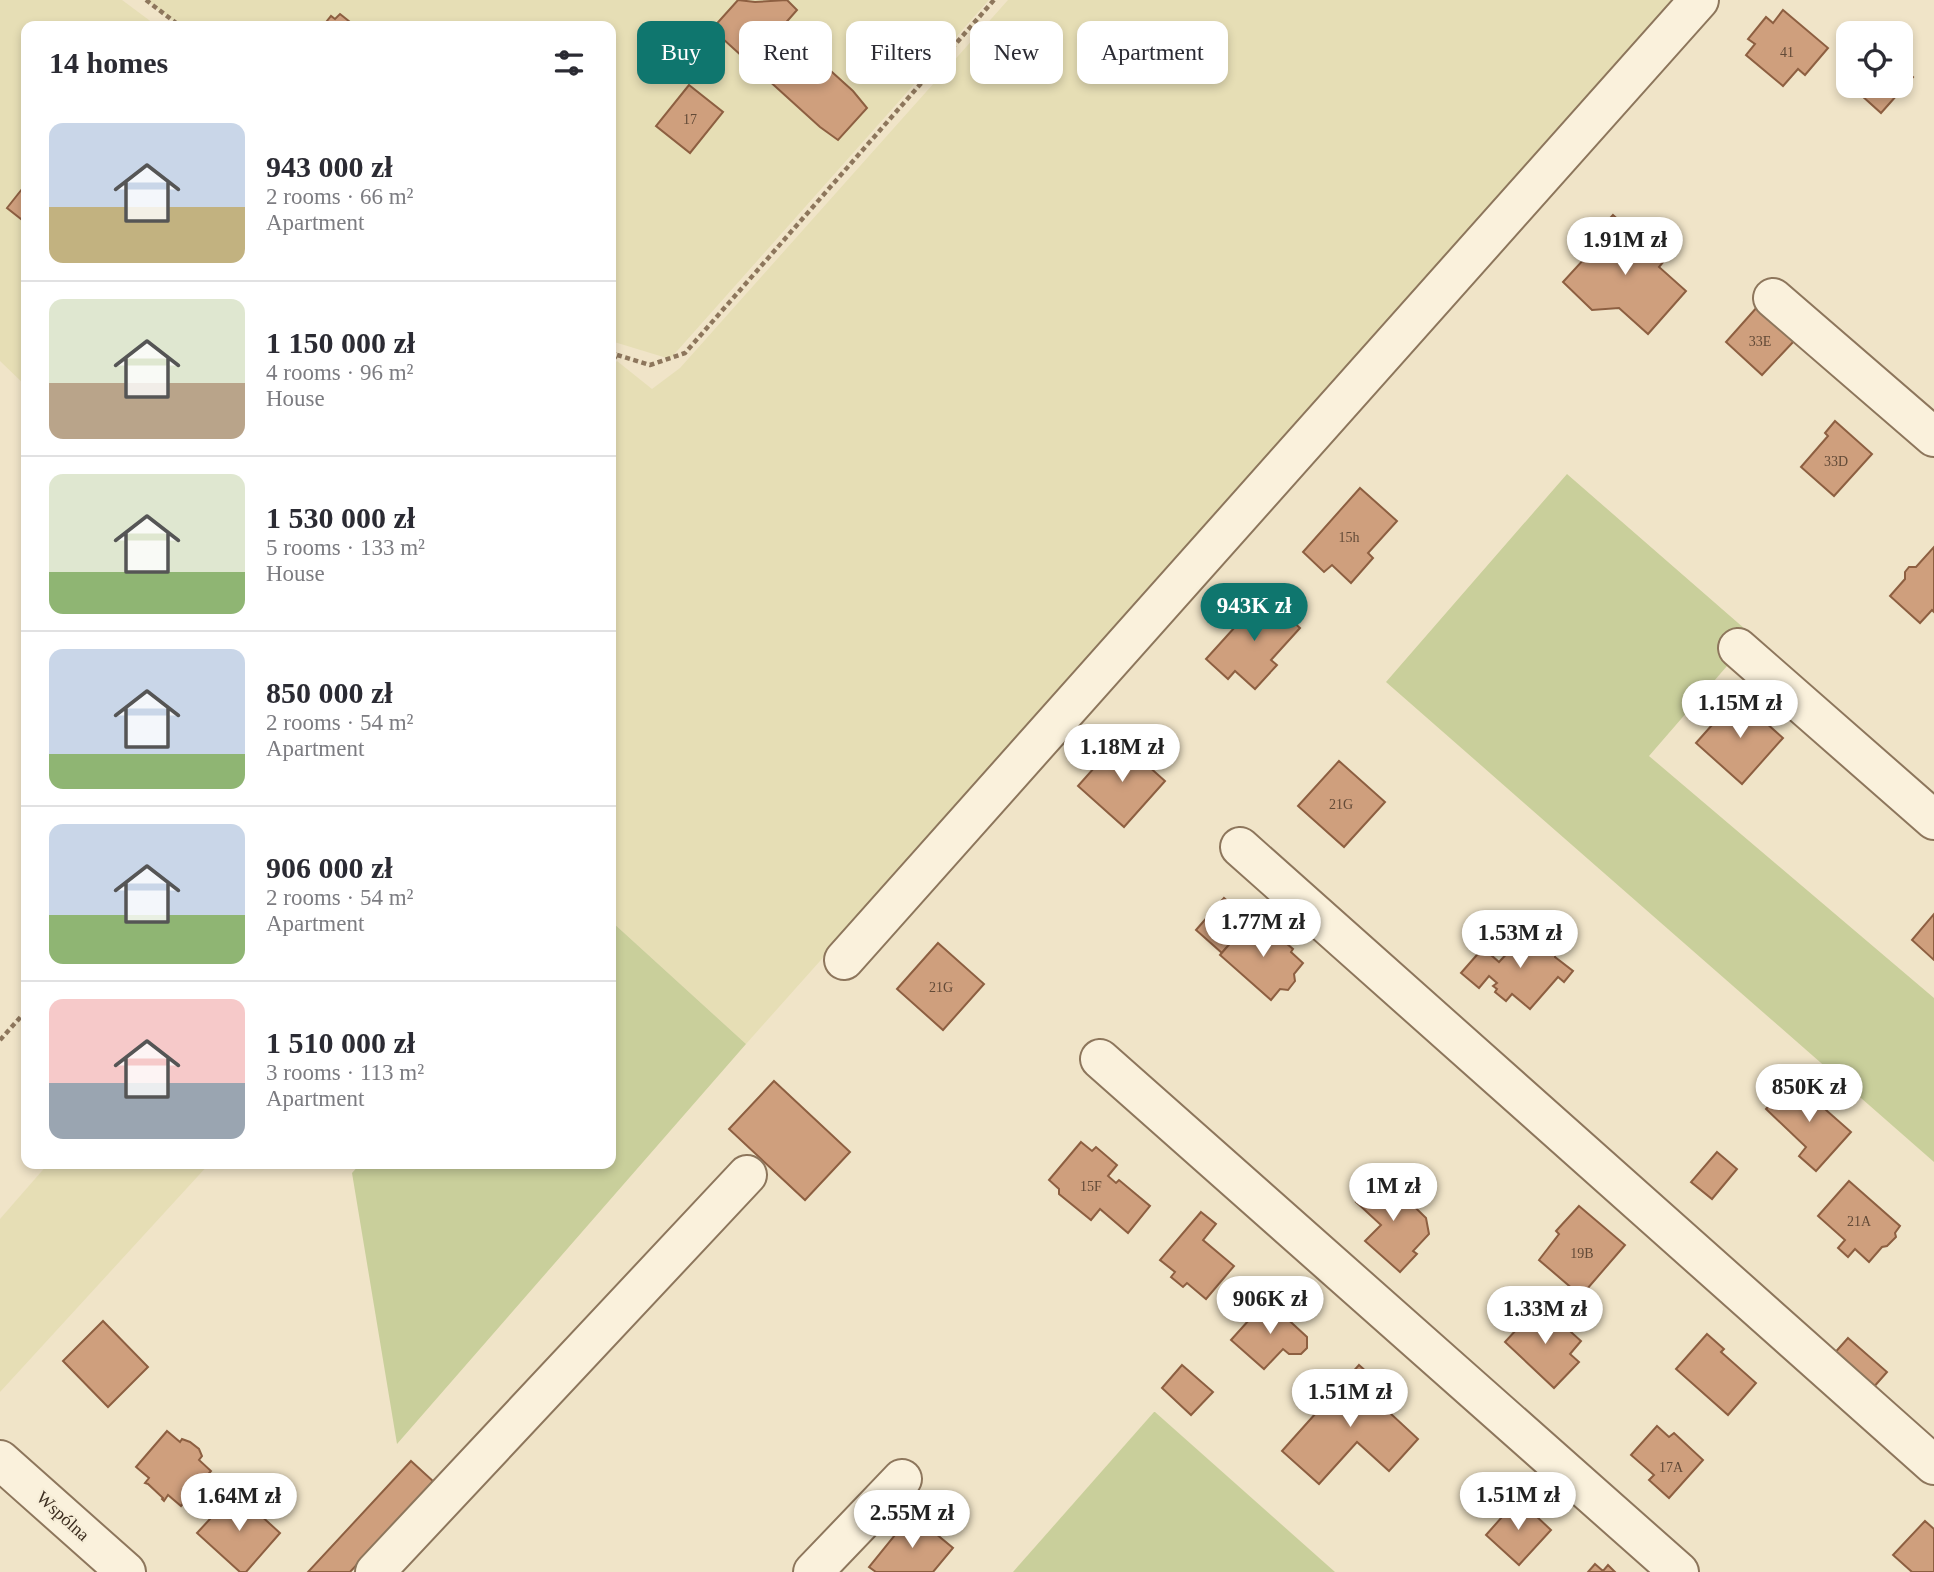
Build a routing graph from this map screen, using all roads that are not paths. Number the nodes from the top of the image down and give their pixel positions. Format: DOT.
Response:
graph roads {
  1 [pos="1699,0"];
  2 [pos="1773,298"];
  3 [pos="1934,437"];
  4 [pos="1738,648"];
  5 [pos="1934,820"];
  6 [pos="1240,847"];
  7 [pos="844,960"];
  8 [pos="1100,1059"];
  9 [pos="747,1175"];
  10 [pos="0,1460"];
  11 [pos="1934,1465"];
  12 [pos="902,1479"];
  13 [pos="126,1572"];
  14 [pos="376,1572"];
  15 [pos="813,1572"];
  16 [pos="1679,1572"];
  1 -- 7 [label="street"];
  2 -- 3 [label="street"];
  4 -- 5 [label="street"];
  6 -- 11 [label="street"];
  8 -- 16 [label="street"];
  9 -- 14 [label="street"];
  10 -- 13 [label="street, Wspólna"];
  12 -- 15 [label="street"];
}
